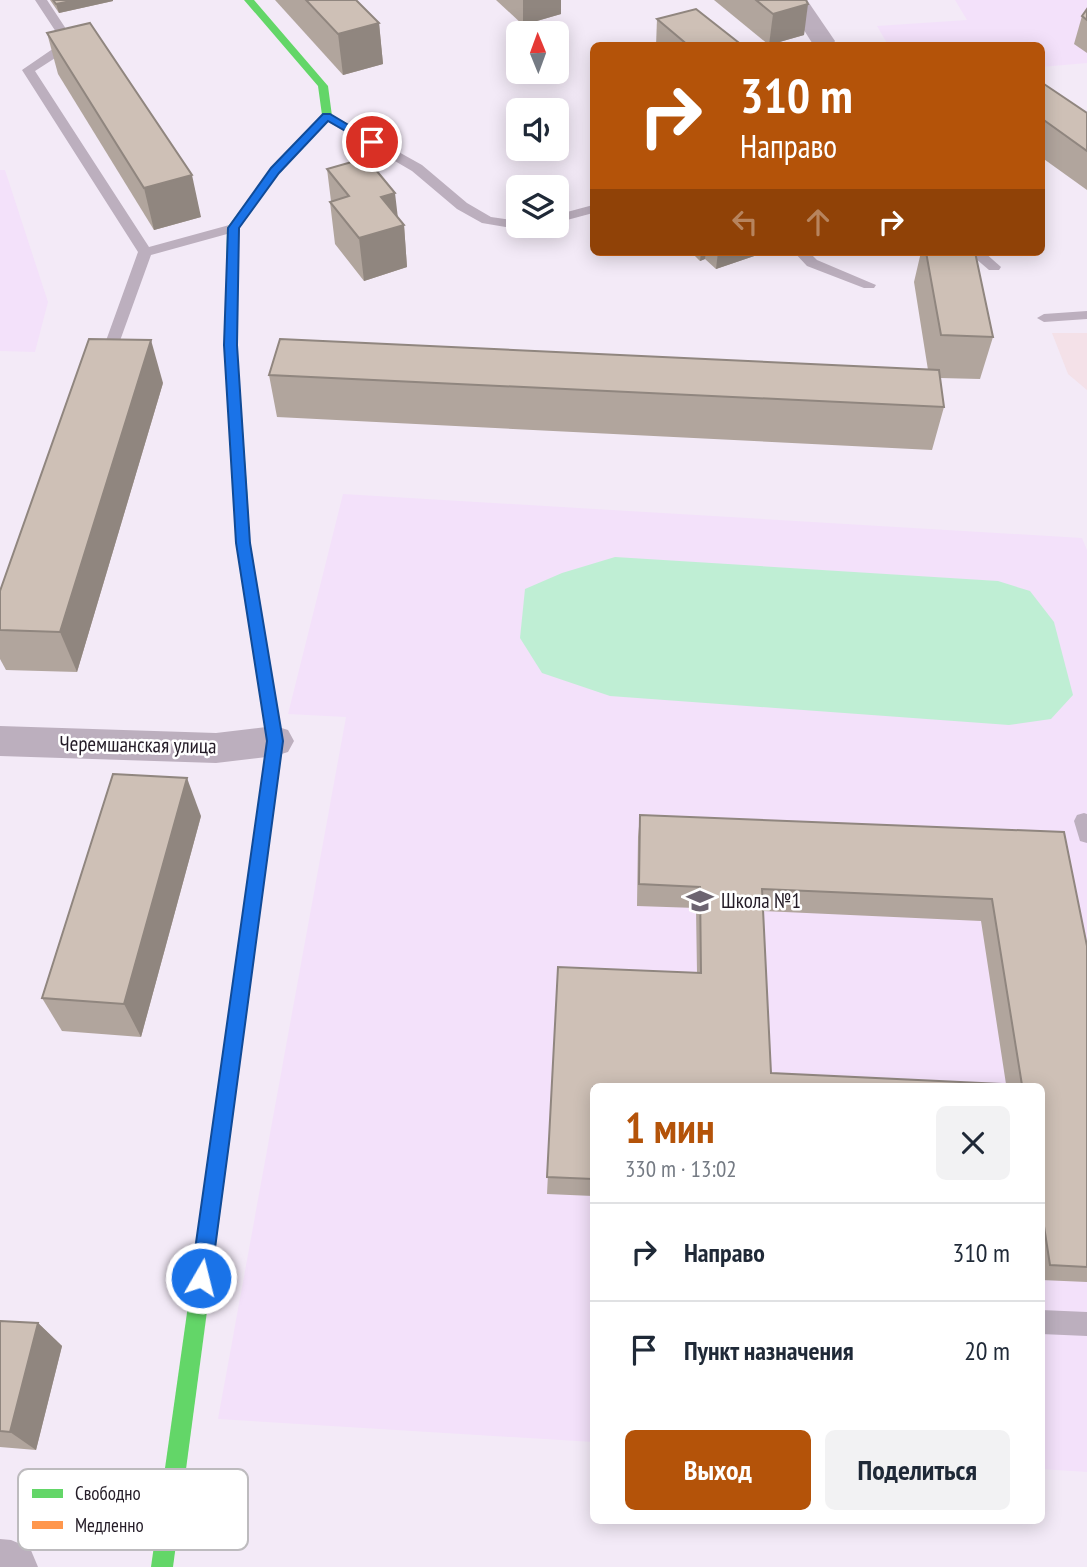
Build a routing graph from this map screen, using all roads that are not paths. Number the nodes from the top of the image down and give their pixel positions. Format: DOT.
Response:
graph roads {
  1 [pos="41,0"];
  2 [pos="249,0"];
  3 [pos="796,0"];
  4 [pos="827,42"];
  5 [pos="327,116"];
  6 [pos="590,210"];
  7 [pos="569,215"];
  8 [pos="506,223"];
  9 [pos="233,228"];
  10 [pos="145,252"];
  11 [pos="805,256"];
  12 [pos="980,256"];
  13 [pos="994,267"];
  14 [pos="869,285"];
  15 [pos="1087,315"];
  16 [pos="1044,318"];
  17 [pos="110,349"];
  18 [pos="0,741"];
  19 [pos="275,741"];
  20 [pos="1045,1322"];
  21 [pos="1087,1324"];
  22 [pos="175,1469"];
  23 [pos="0,1566"];
  24 [pos="11,1567"];
  1 -- 10 [label="lane"];
  2 -- 5 [label="street"];
  3 -- 4 [label="street"];
  5 -- 8 [label="lane"];
  5 -- 9 [label="street"];
  6 -- 7 [label="lane"];
  9 -- 10 [label="lane"];
  9 -- 19 [label="street"];
  10 -- 17 [label="lane"];
  11 -- 14 [label="lane"];
  12 -- 13 [label="lane"];
  15 -- 16 [label="lane"];
  18 -- 19 [label="street, Черемшанская улица"];
  19 -- 22 [label="street"];
  20 -- 21 [label="lane"];
  23 -- 24 [label="street"];
}
